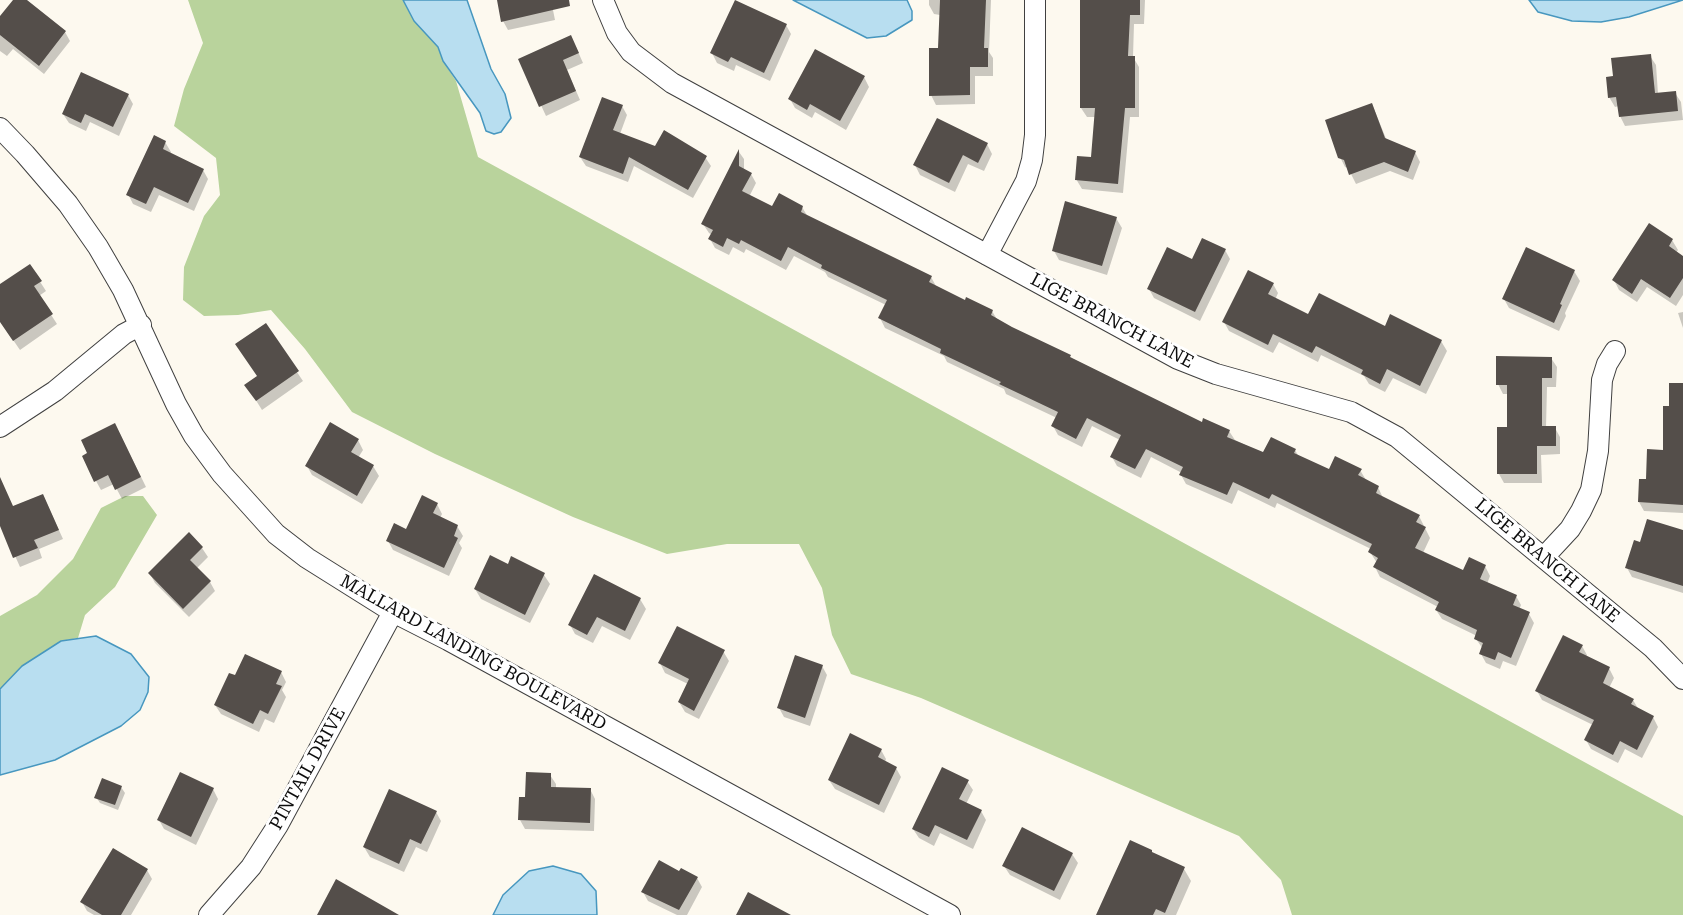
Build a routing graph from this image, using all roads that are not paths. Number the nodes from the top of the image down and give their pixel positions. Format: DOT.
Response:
graph roads {
  1 [pos="603,0"];
  2 [pos="1035,0"];
  3 [pos="0,128"];
  4 [pos="987,255"];
  5 [pos="141,325"];
  6 [pos="1615,351"];
  7 [pos="0,427"];
  8 [pos="1544,557"];
  9 [pos="393,612"];
  10 [pos="1683,679"];
  11 [pos="209,915"];
  12 [pos="950,915"];
  1 -- 4 [label="street, LIGE BRANCH LANE"];
  2 -- 4 [label="street"];
  3 -- 5 [label="street, MALLARD LANDING BOULEVARD"];
  4 -- 8 [label="street, LIGE BRANCH LANE"];
  5 -- 7 [label="street"];
  5 -- 9 [label="street, MALLARD LANDING BOULEVARD"];
  6 -- 8 [label="street"];
  8 -- 10 [label="street, LIGE BRANCH LANE"];
  9 -- 11 [label="street, PINTAIL DRIVE"];
  9 -- 12 [label="street, MALLARD LANDING BOULEVARD"];
}
